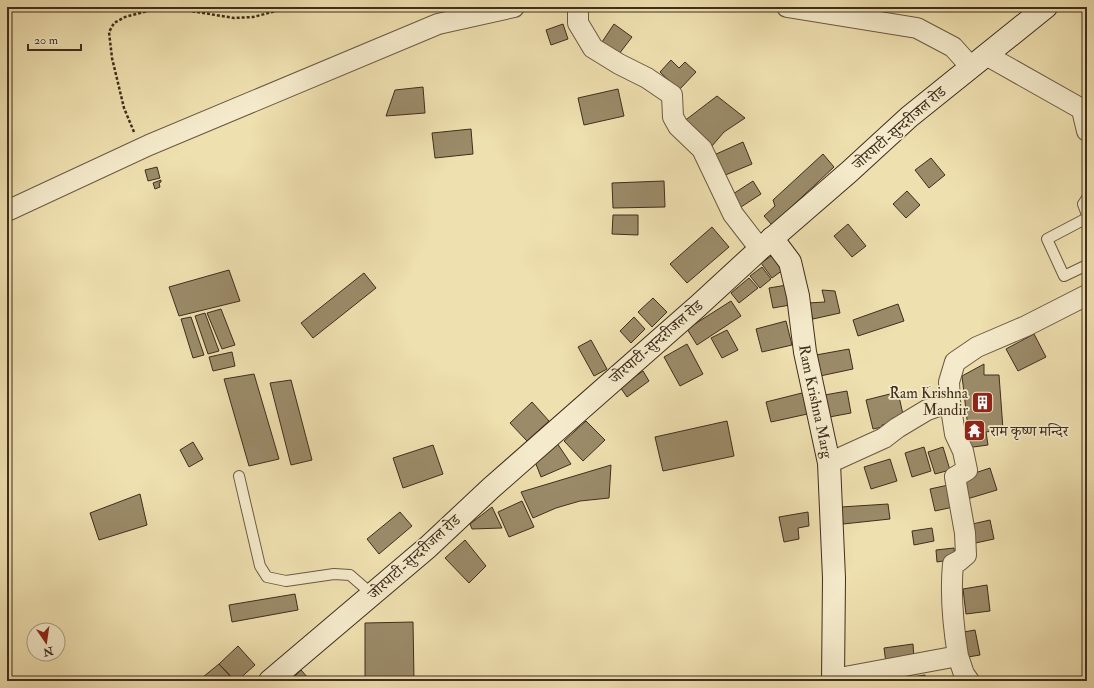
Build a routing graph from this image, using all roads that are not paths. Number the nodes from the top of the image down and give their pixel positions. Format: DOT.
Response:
graph roads {
  1 [pos="514,7"];
  2 [pos="578,7"];
  3 [pos="786,7"];
  4 [pos="1046,7"];
  5 [pos="821,10"];
  6 [pos="978,61"];
  7 [pos="1085,111"];
  8 [pos="1087,131"];
  9 [pos="1087,198"];
  10 [pos="7,211"];
  11 [pos="1087,216"];
  12 [pos="766,243"];
  13 [pos="1087,265"];
  14 [pos="1087,295"];
  15 [pos="950,402"];
  16 [pos="829,463"];
  17 [pos="239,476"];
  18 [pos="373,594"];
  19 [pos="958,656"];
  20 [pos="833,680"];
  21 [pos="270,681"];
  22 [pos="969,681"];
  1 -- 10 [label="street"];
  2 -- 12 [label="street"];
  3 -- 5 [label="street"];
  4 -- 6 [label="main road, जोरपाटी-सुन्दरीजल रोड"];
  5 -- 6 [label="street"];
  6 -- 7 [label="street"];
  6 -- 12 [label="main road, जोरपाटी-सुन्दरीजल रोड"];
  7 -- 8 [label="street"];
  9 -- 11 [label="lane"];
  11 -- 13 [label="lane"];
  12 -- 16 [label="main road, Ram Krishna Marg"];
  12 -- 18 [label="main road, जोरपाटी-सुन्दरीजल रोड"];
  14 -- 15 [label="street"];
  15 -- 16 [label="street, Ram Krishna Marg"];
  15 -- 19 [label="street"];
  16 -- 20 [label="main road"];
  17 -- 18 [label="lane"];
  18 -- 21 [label="main road, जोरपाटी-सुन्दरीजल रोड"];
  19 -- 20 [label="street"];
  19 -- 22 [label="street"];
}
